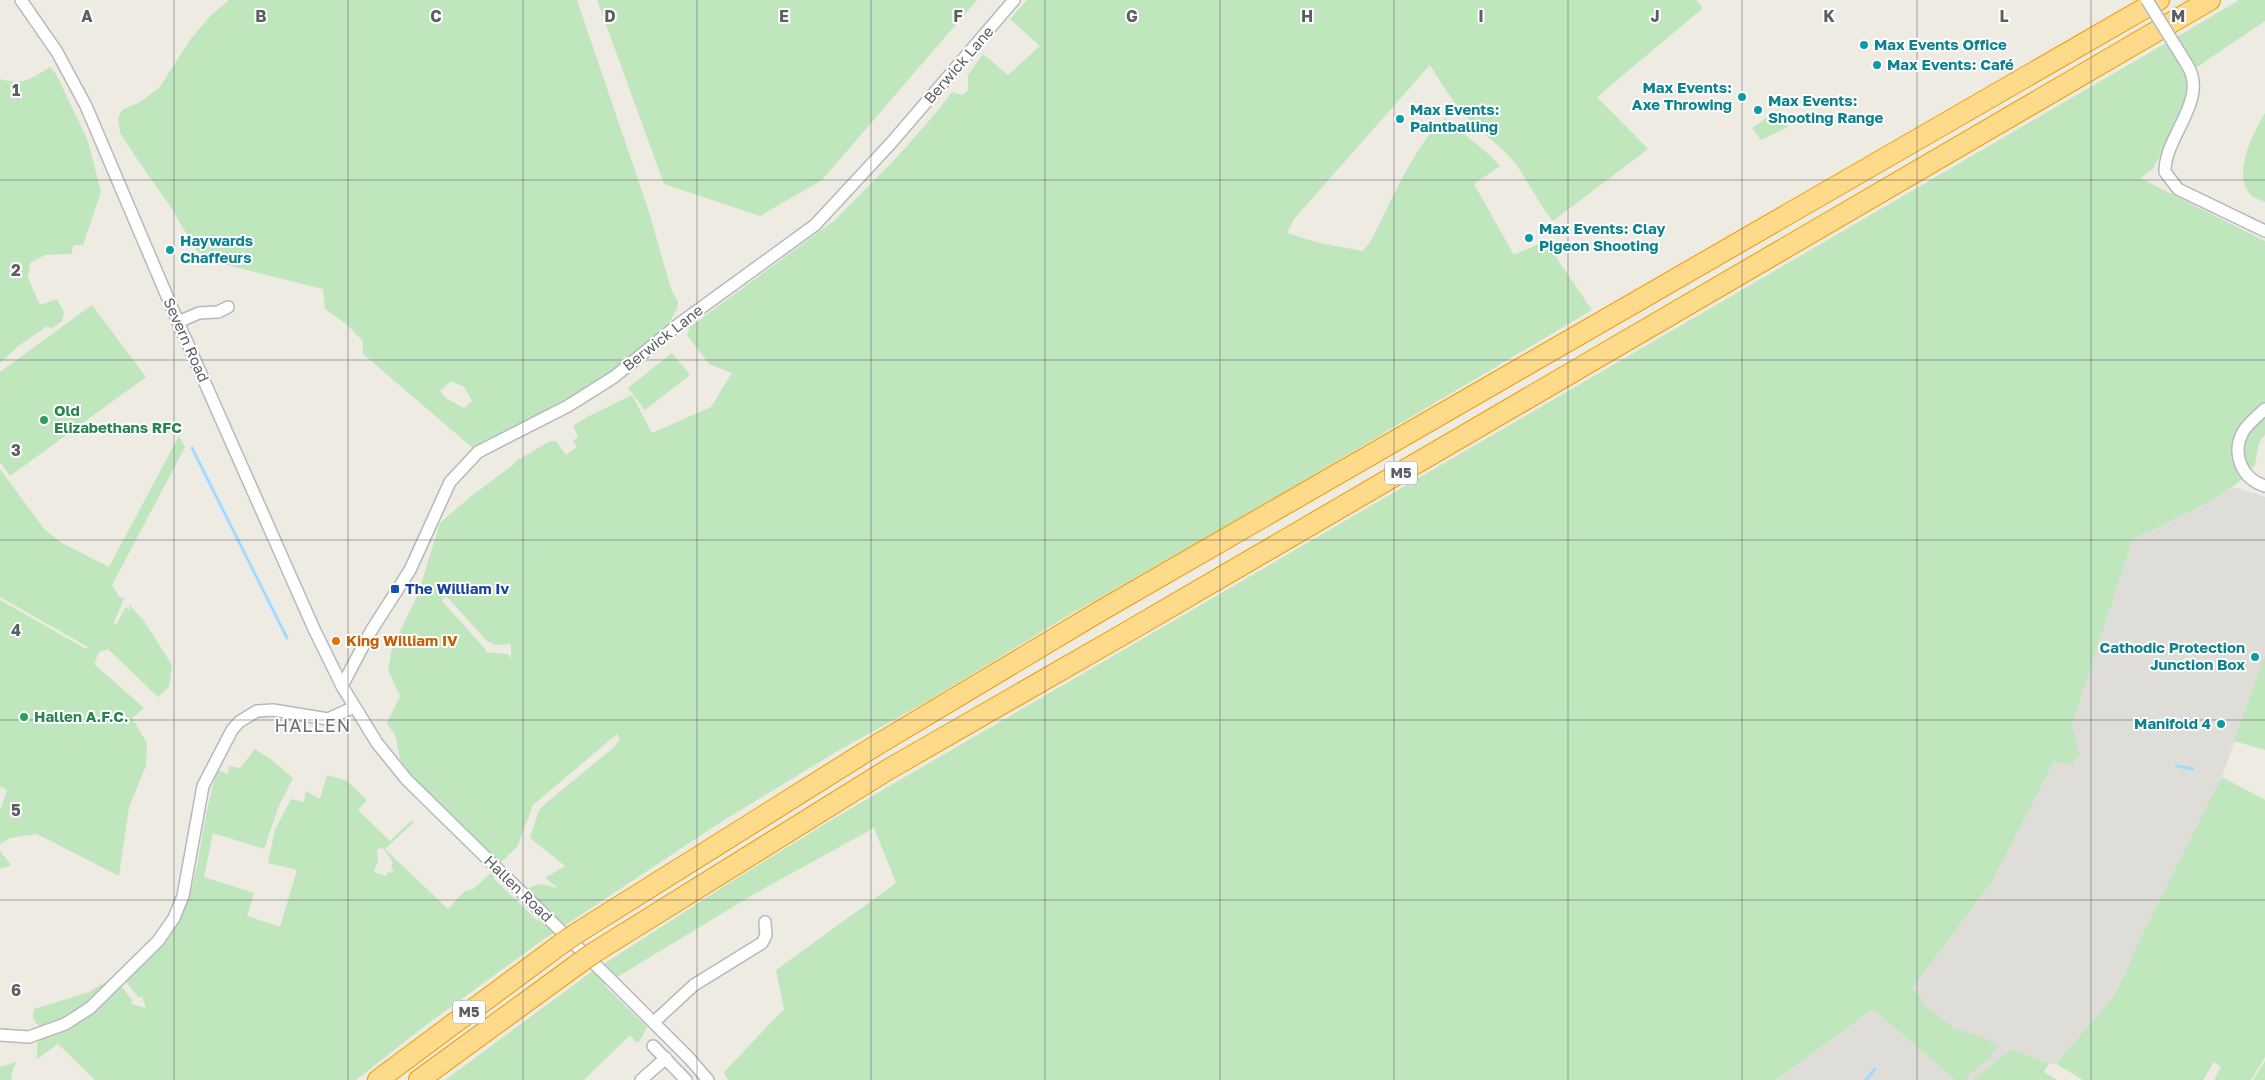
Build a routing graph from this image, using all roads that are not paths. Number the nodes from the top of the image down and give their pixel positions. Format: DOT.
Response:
graph roads {
  1 [pos="21,0"];
  2 [pos="1014,0"];
  3 [pos="2147,0"];
  4 [pos="2159,0"];
  5 [pos="2210,0"];
  6 [pos="2265,231"];
  7 [pos="228,307"];
  8 [pos="178,322"];
  9 [pos="2265,409"];
  10 [pos="2265,486"];
  11 [pos="342,686"];
  12 [pos="354,707"];
  13 [pos="765,922"];
  14 [pos="654,1022"];
  15 [pos="0,1035"];
  16 [pos="653,1046"];
  17 [pos="666,1058"];
  18 [pos="378,1080"];
  19 [pos="419,1080"];
  20 [pos="641,1080"];
  21 [pos="686,1080"];
  22 [pos="708,1080"];
  1 -- 8 [label="street, Severn Road"];
  2 -- 11 [label="street, Berwick Lane"];
  3 -- 6 [label="street, bridge"];
  4 -- 18 [label="highway, M5, bridge"];
  5 -- 19 [label="highway, M5, bridge"];
  7 -- 8 [label="street"];
  8 -- 11 [label="street, Severn Road"];
  9 -- 10 [label="street"];
  11 -- 12 [label="street, Hallen Road"];
  12 -- 14 [label="street, Hallen Road"];
  12 -- 15 [label="street"];
  13 -- 14 [label="street"];
  14 -- 22 [label="street, Hallen Road"];
  16 -- 17 [label="street"];
  17 -- 20 [label="street"];
  17 -- 21 [label="street"];
}
